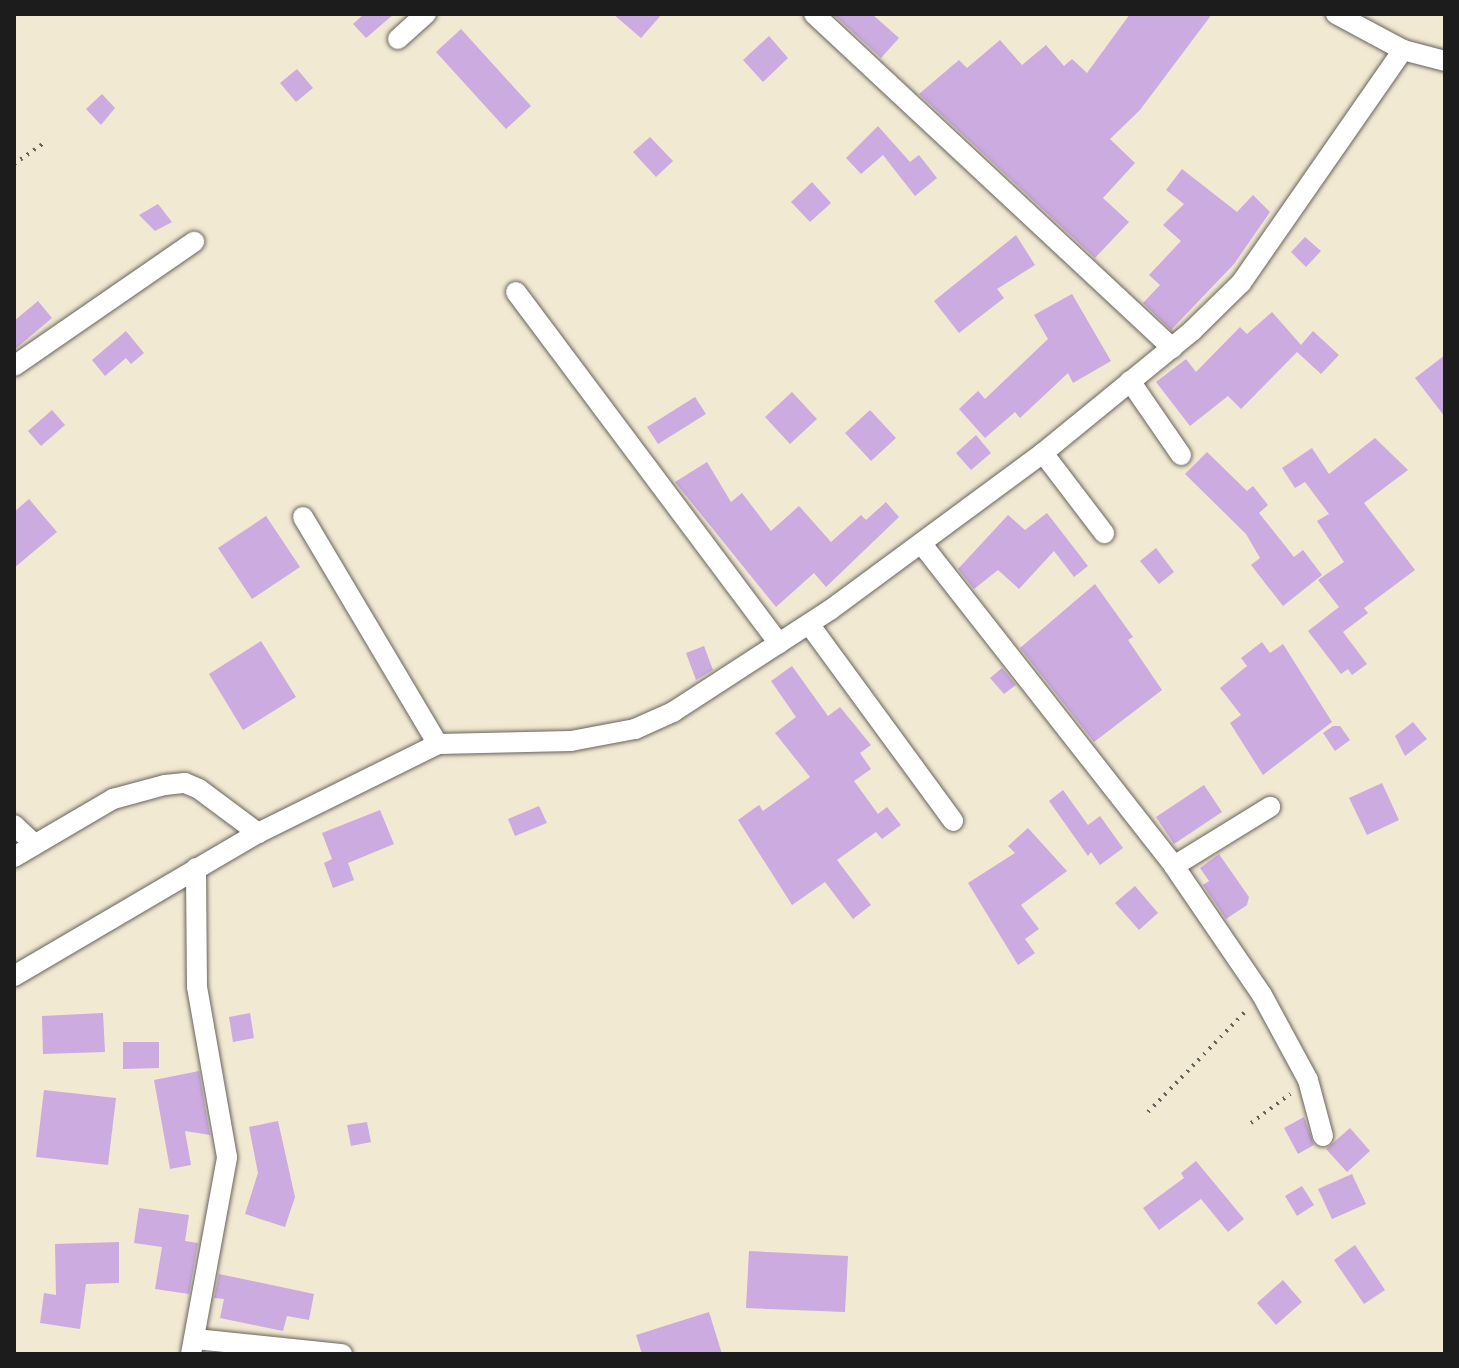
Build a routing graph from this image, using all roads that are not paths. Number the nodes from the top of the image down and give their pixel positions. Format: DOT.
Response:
graph roads {
  1 [pos="426,14"];
  2 [pos="814,14"];
  3 [pos="1336,14"];
  4 [pos="398,39"];
  5 [pos="1403,50"];
  6 [pos="1445,61"];
  7 [pos="194,242"];
  8 [pos="516,292"];
  9 [pos="1172,348"];
  10 [pos="14,366"];
  11 [pos="1130,381"];
  12 [pos="1043,453"];
  13 [pos="1181,455"];
  14 [pos="303,517"];
  15 [pos="1104,533"];
  16 [pos="921,543"];
  17 [pos="809,624"];
  18 [pos="779,643"];
  19 [pos="438,744"];
  20 [pos="1270,807"];
  21 [pos="953,821"];
  22 [pos="14,825"];
  23 [pos="258,833"];
  24 [pos="33,843"];
  25 [pos="14,857"];
  26 [pos="1174,866"];
  27 [pos="196,868"];
  28 [pos="14,976"];
  29 [pos="1323,1136"];
  30 [pos="194,1346"];
  31 [pos="342,1354"];
  1 -- 4 [label="street"];
  2 -- 9 [label="street"];
  3 -- 5 [label="street"];
  5 -- 6 [label="street"];
  5 -- 9 [label="street"];
  7 -- 10 [label="street"];
  8 -- 18 [label="street"];
  9 -- 11 [label="street"];
  11 -- 12 [label="street"];
  11 -- 13 [label="street"];
  12 -- 15 [label="street"];
  12 -- 16 [label="street"];
  14 -- 19 [label="street"];
  16 -- 17 [label="street"];
  16 -- 26 [label="street"];
  17 -- 18 [label="street"];
  17 -- 21 [label="street"];
  18 -- 19 [label="street"];
  19 -- 23 [label="street"];
  20 -- 26 [label="street"];
  22 -- 24 [label="street"];
  23 -- 24 [label="street"];
  23 -- 27 [label="street"];
  24 -- 25 [label="street"];
  26 -- 29 [label="street"];
  27 -- 28 [label="street"];
  27 -- 30 [label="street"];
  30 -- 31 [label="street"];
}
